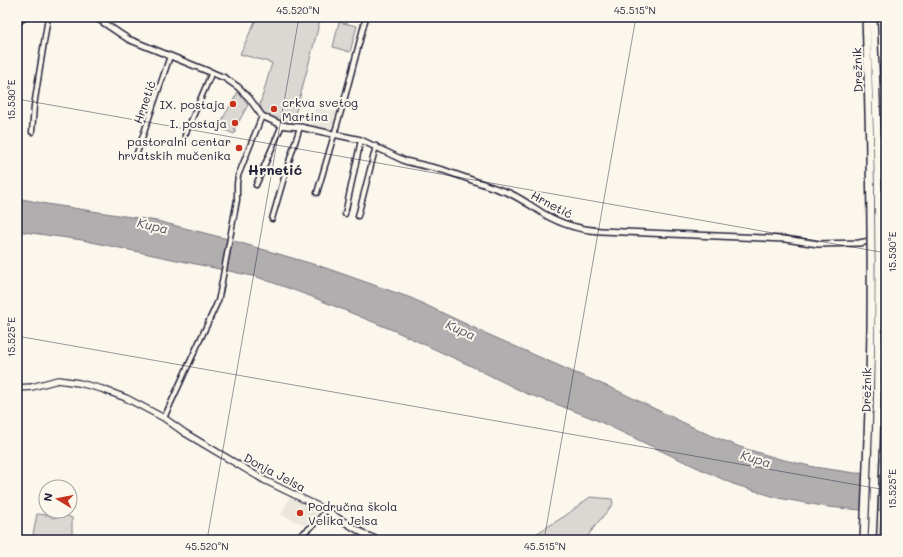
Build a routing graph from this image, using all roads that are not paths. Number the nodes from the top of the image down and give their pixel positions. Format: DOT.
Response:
graph roads {
  1 [pos="26,17"];
  2 [pos="48,17"];
  3 [pos="95,17"];
  4 [pos="366,17"];
  5 [pos="866,17"];
  6 [pos="873,17"];
  7 [pos="17,23"];
  8 [pos="170,56"];
  9 [pos="212,72"];
  10 [pos="262,116"];
  11 [pos="282,125"];
  12 [pos="300,127"];
  13 [pos="32,132"];
  14 [pos="334,134"];
  15 [pos="185,135"];
  16 [pos="361,140"];
  17 [pos="376,146"];
  18 [pos="136,156"];
  19 [pos="256,185"];
  20 [pos="317,193"];
  21 [pos="345,214"];
  22 [pos="358,216"];
  23 [pos="272,219"];
  24 [pos="886,238"];
  25 [pos="17,388"];
  26 [pos="164,418"];
  27 [pos="326,510"];
  28 [pos="294,540"];
  29 [pos="378,540"];
  30 [pos="864,540"];
  31 [pos="872,540"];
  1 -- 7 [label="street"];
  2 -- 13 [label="street"];
  3 -- 8 [label="street, Hrnetić"];
  4 -- 14 [label="street"];
  5 -- 30 [label="highway, Drežnik, bridge"];
  6 -- 31 [label="highway, Drežnik, bridge"];
  8 -- 9 [label="street, Hrnetić"];
  8 -- 18 [label="street, Hrnetić"];
  9 -- 10 [label="street, Hrnetić"];
  9 -- 15 [label="street"];
  10 -- 11 [label="street, Hrnetić"];
  10 -- 26 [label="street"];
  11 -- 12 [label="street, Hrnetić"];
  11 -- 19 [label="street"];
  12 -- 14 [label="street, Hrnetić"];
  12 -- 23 [label="street"];
  14 -- 16 [label="street, Hrnetić"];
  14 -- 20 [label="street"];
  16 -- 17 [label="street, Hrnetić"];
  16 -- 21 [label="street"];
  17 -- 22 [label="street"];
  17 -- 24 [label="street, Hrnetić"];
  25 -- 26 [label="main road, Donja Jelsa"];
  26 -- 27 [label="main road, Donja Jelsa"];
  27 -- 28 [label="street"];
  27 -- 29 [label="main road, Donja Jelsa"];
}
